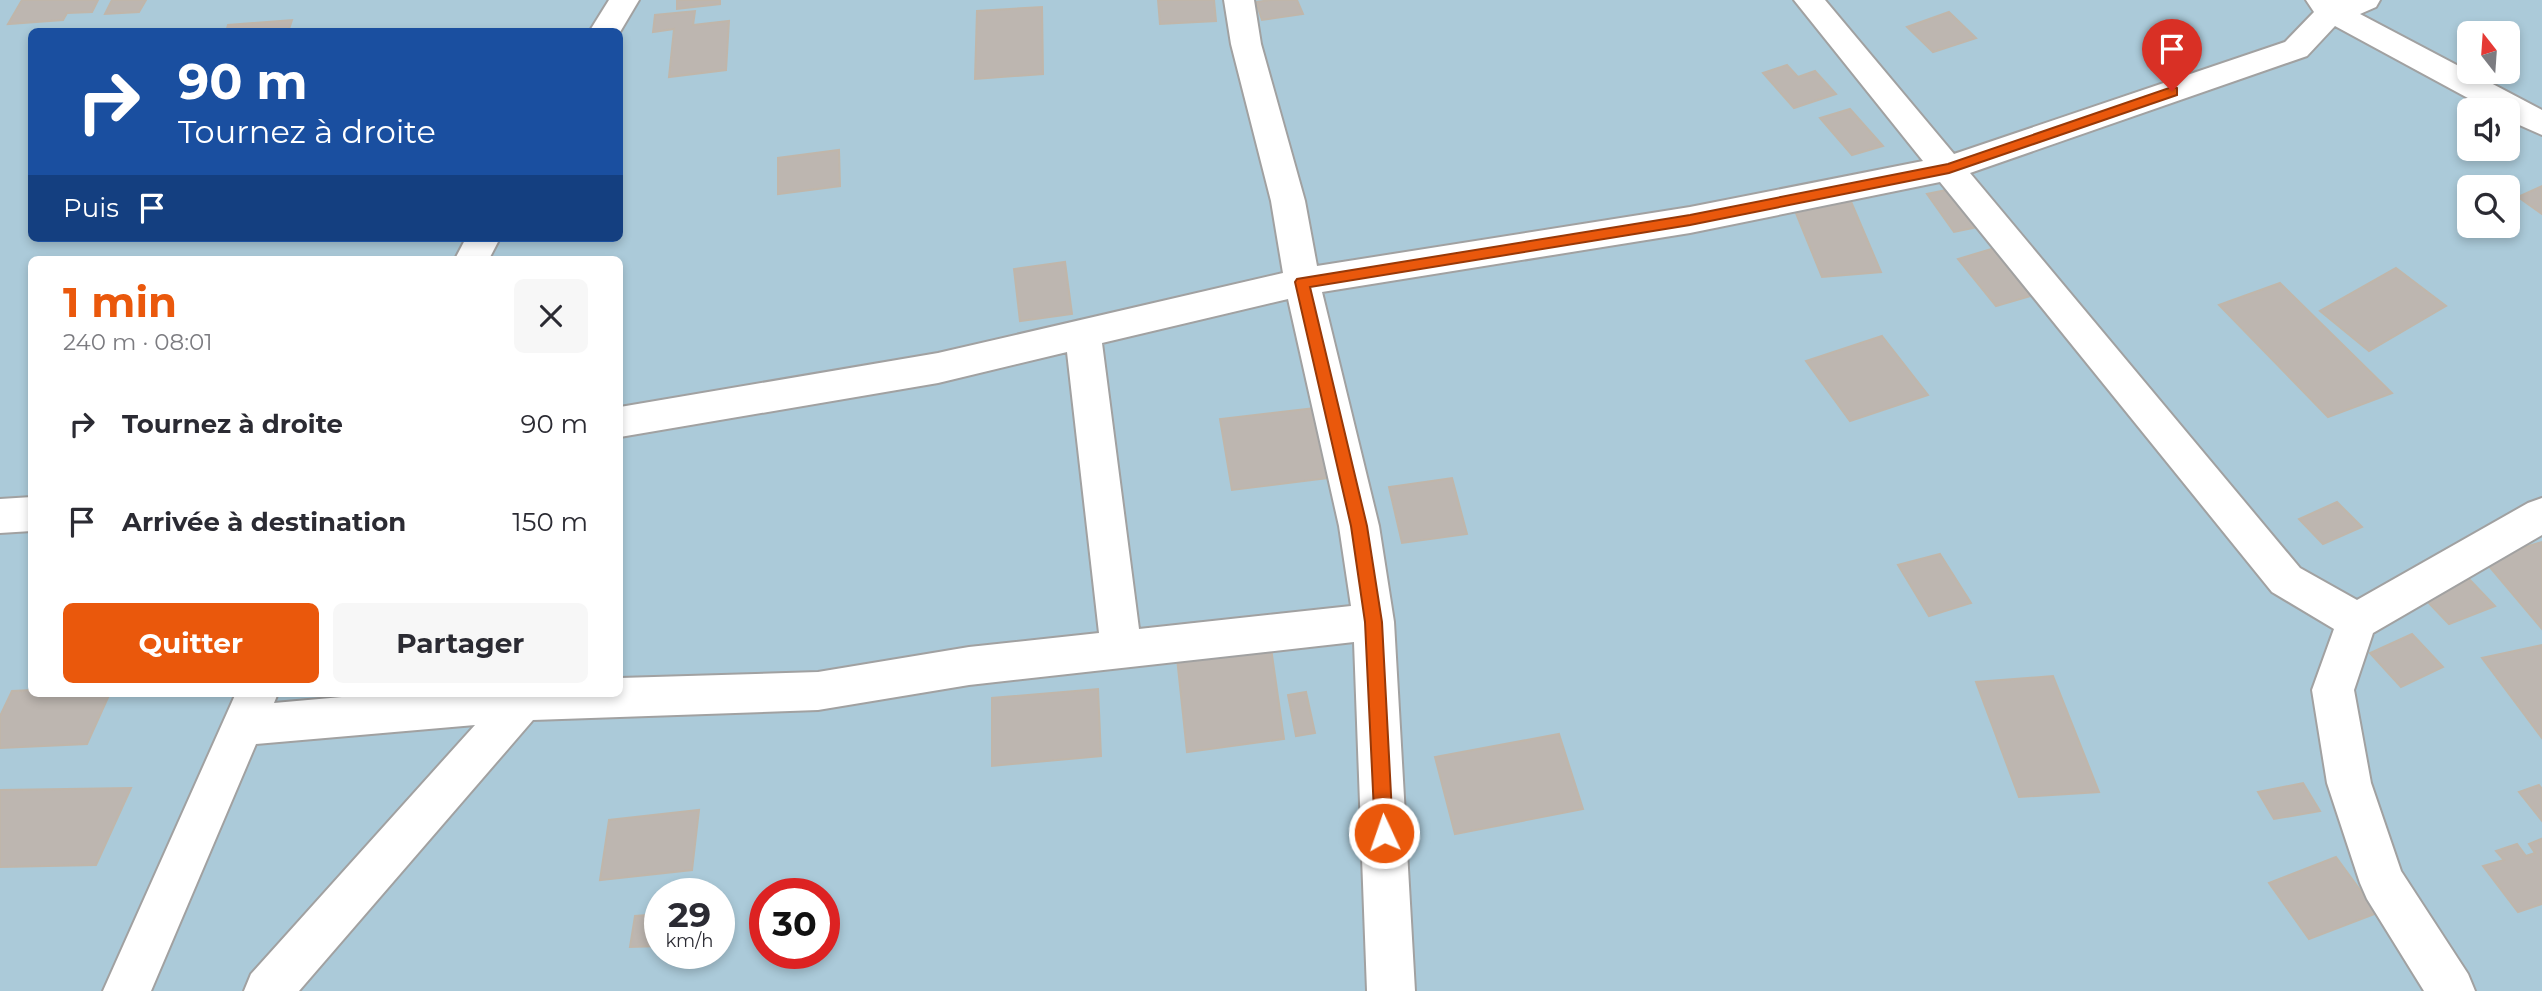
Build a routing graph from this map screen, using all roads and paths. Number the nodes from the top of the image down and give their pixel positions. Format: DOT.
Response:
graph roads {
  1 [pos="624,0"];
  2 [pos="1239,0"];
  3 [pos="1809,0"];
  4 [pos="2340,5"];
  5 [pos="606,28"];
  6 [pos="2542,124"];
  7 [pos="1949,168"];
  8 [pos="1302,282"];
  9 [pos="1083,334"];
  10 [pos="623,421"];
  11 [pos="28,514"];
  12 [pos="2542,515"];
  13 [pos="0,516"];
  14 [pos="2357,621"];
  15 [pos="1374,622"];
  16 [pos="1121,648"];
  17 [pos="523,701"];
  18 [pos="250,709"];
  19 [pos="127,991"];
  20 [pos="268,991"];
  21 [pos="1391,991"];
  22 [pos="2451,991"];
  1 -- 5 [label="street"];
  2 -- 8 [label="street"];
  3 -- 7 [label="street"];
  4 -- 6 [label="street"];
  4 -- 7 [label="street"];
  7 -- 8 [label="street"];
  7 -- 14 [label="street"];
  8 -- 9 [label="street"];
  8 -- 15 [label="street"];
  9 -- 10 [label="street"];
  9 -- 16 [label="street"];
  11 -- 13 [label="street"];
  12 -- 14 [label="street"];
  14 -- 22 [label="street"];
  15 -- 16 [label="street"];
  15 -- 21 [label="street"];
  16 -- 17 [label="street"];
  17 -- 18 [label="street"];
  17 -- 20 [label="street"];
  18 -- 19 [label="street"];
}
